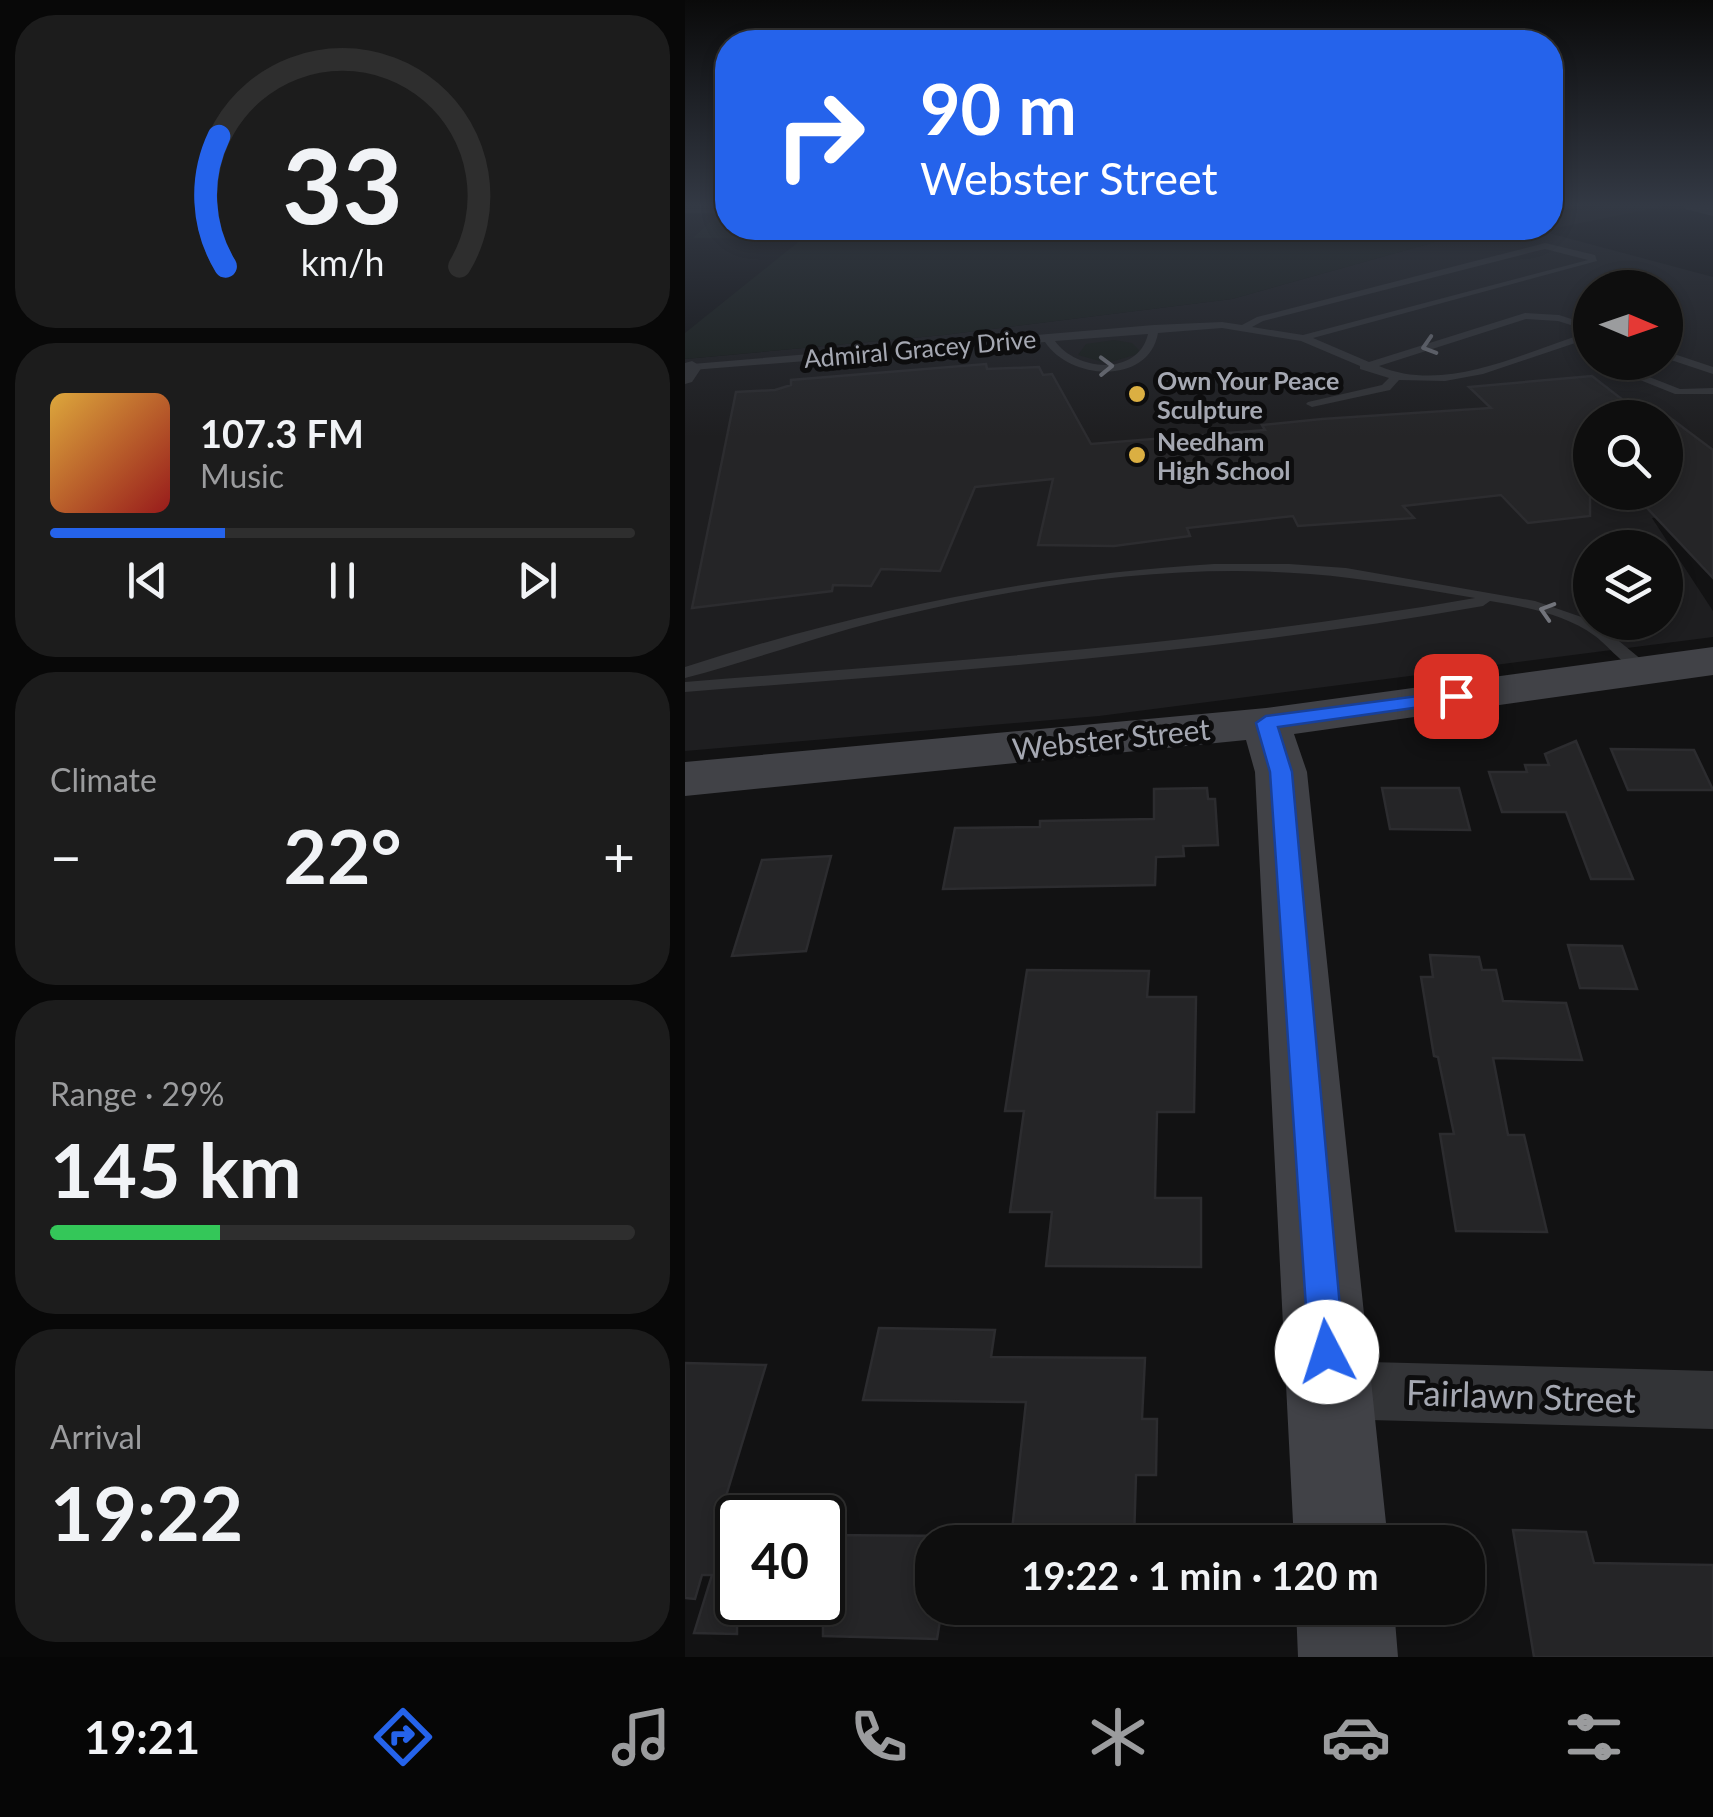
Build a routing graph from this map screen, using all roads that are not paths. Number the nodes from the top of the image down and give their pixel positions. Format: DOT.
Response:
graph roads {
  1 [pos="1403,282"];
  2 [pos="1513,282"];
  3 [pos="1573,324"];
  4 [pos="1246,326"];
  5 [pos="1155,328"];
  6 [pos="1047,337"];
  7 [pos="1303,338"];
  8 [pos="1573,341"];
  9 [pos="1559,348"];
  10 [pos="1573,353"];
  11 [pos="1683,360"];
  12 [pos="1365,367"];
  13 [pos="687,371"];
  14 [pos="1713,371"];
  15 [pos="1396,377"];
  16 [pos="1647,380"];
  17 [pos="1713,391"];
  18 [pos="1313,404"];
  19 [pos="1501,598"];
  20 [pos="1713,661"];
  21 [pos="1647,670"];
  22 [pos="685,673"];
  23 [pos="685,687"];
  24 [pos="1266,723"];
  25 [pos="685,779"];
  26 [pos="1330,1390"];
  27 [pos="1713,1400"];
  28 [pos="1340,1525"];
  29 [pos="1346,1625"];
  30 [pos="1349,1657"];
  1 -- 4 [label="lane"];
  2 -- 7 [label="lane"];
  3 -- 12 [label="lane, one-way"];
  4 -- 5 [label="lane, Admiral Gracey Drive"];
  4 -- 7 [label="lane"];
  5 -- 6 [label="lane, Admiral Gracey Drive"];
  6 -- 5 [label="lane, one-way"];
  6 -- 13 [label="lane, Admiral Gracey Drive"];
  7 -- 12 [label="lane"];
  8 -- 9 [label="lane"];
  9 -- 10 [label="lane"];
  9 -- 15 [label="lane"];
  11 -- 14 [label="lane"];
  12 -- 15 [label="lane"];
  15 -- 18 [label="lane"];
  16 -- 17 [label="lane"];
  21 -- 19 [label="lane, one-way"];
  19 -- 22 [label="lane"];
  19 -- 23 [label="lane"];
  20 -- 21 [label="street, Webster Street"];
  21 -- 24 [label="street, Webster Street"];
  24 -- 25 [label="street, Webster Street"];
  24 -- 26 [label="street"];
  26 -- 27 [label="street, Fairlawn Street"];
  26 -- 28 [label="street"];
  29 -- 30 [label="street"];
}
